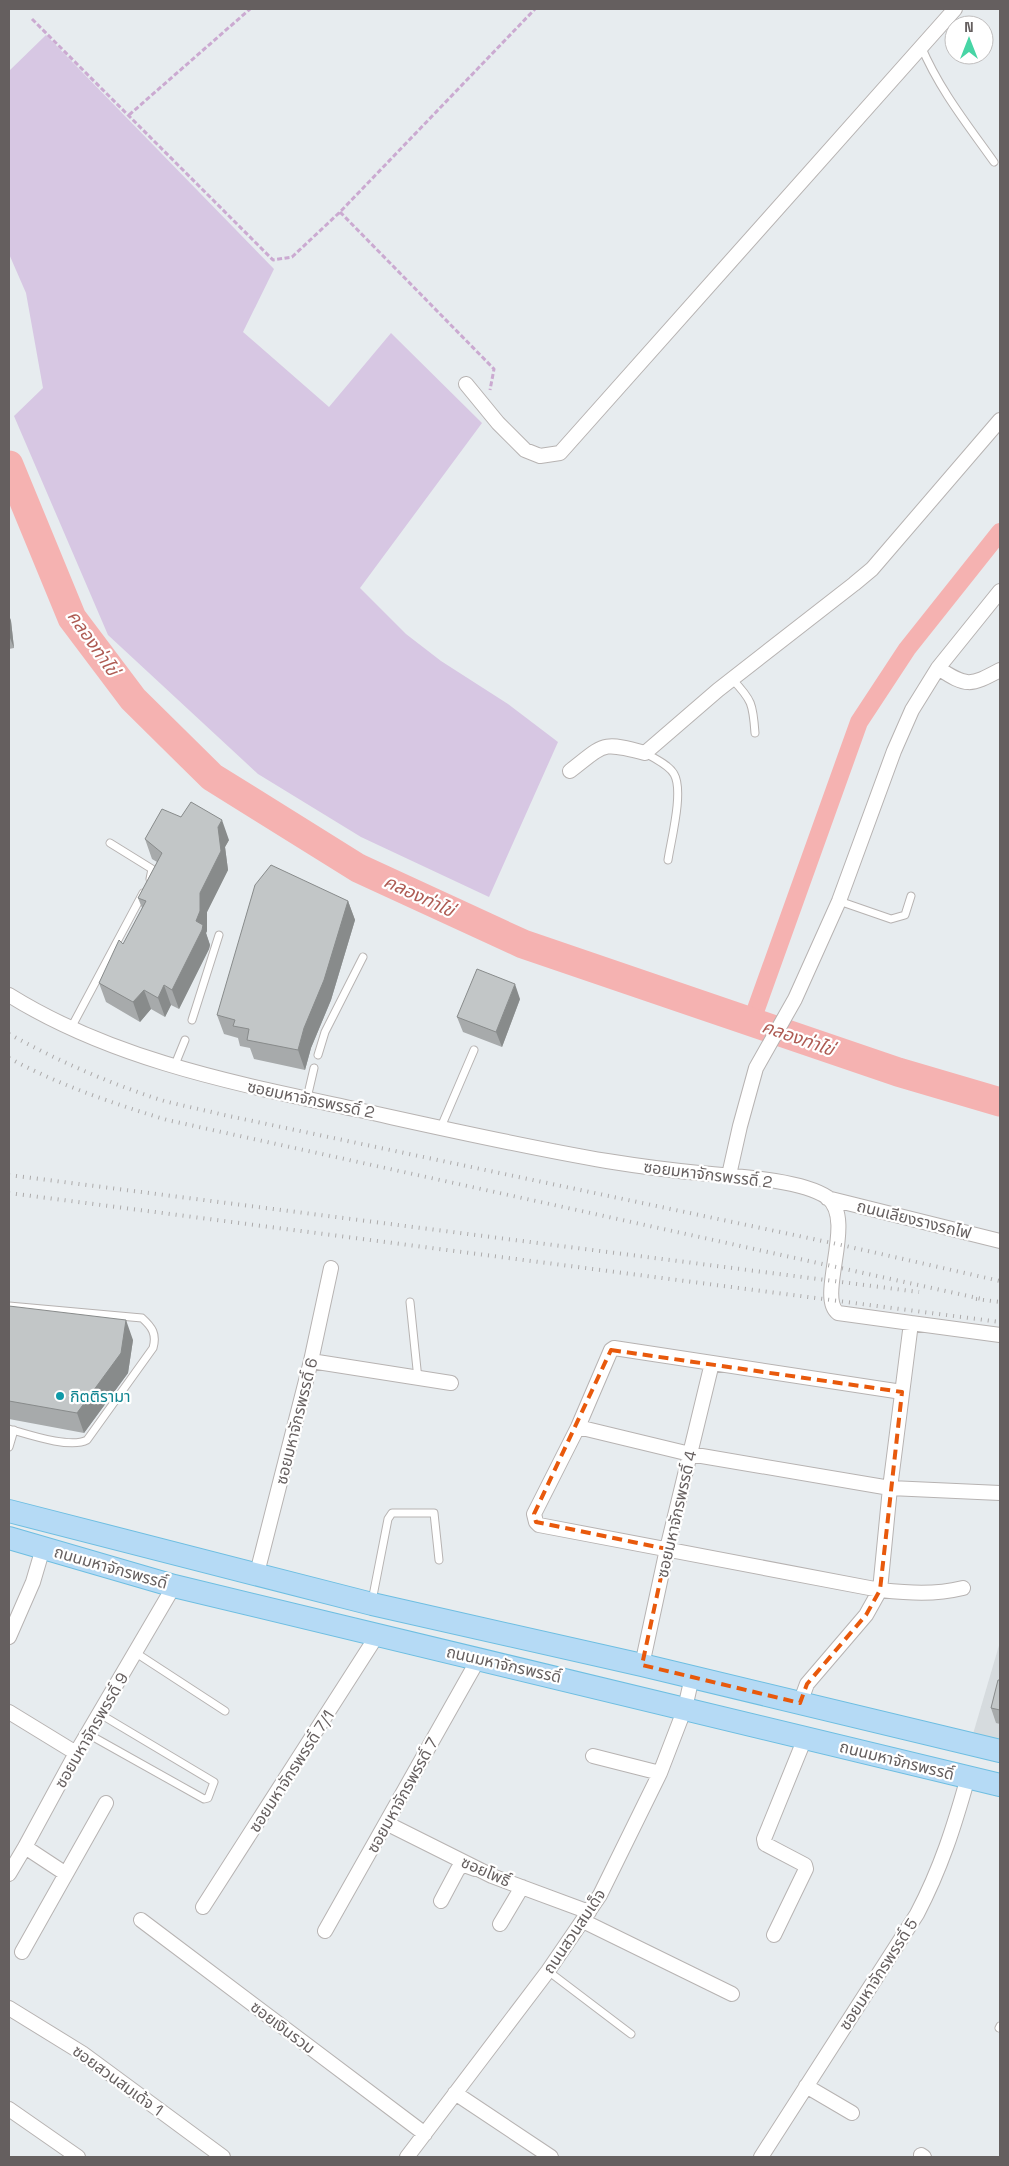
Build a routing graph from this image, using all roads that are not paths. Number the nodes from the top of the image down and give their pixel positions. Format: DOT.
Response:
graph roads {
  1 [pos="955,9"];
  2 [pos="921,46"];
  3 [pos="994,162"];
  4 [pos="466,384"];
  5 [pos="1000,420"];
  6 [pos="1000,591"];
  7 [pos="938,668"];
  8 [pos="1000,670"];
  9 [pos="732,679"];
  10 [pos="755,733"];
  11 [pos="645,752"];
  12 [pos="570,771"];
  13 [pos="110,843"];
  14 [pos="668,860"];
  15 [pos="912,896"];
  16 [pos="840,901"];
  17 [pos="219,935"];
  18 [pos="363,957"];
  19 [pos="9,995"];
  20 [pos="192,1020"];
  21 [pos="71,1028"];
  22 [pos="185,1040"];
  23 [pos="474,1050"];
  24 [pos="318,1055"];
  25 [pos="174,1066"];
  26 [pos="314,1068"];
  27 [pos="307,1098"];
  28 [pos="441,1128"];
  29 [pos="729,1176"];
  30 [pos="827,1198"];
  31 [pos="1000,1240"];
  32 [pos="331,1268"];
  33 [pos="410,1302"];
  34 [pos="9,1306"];
  35 [pos="911,1323"];
  36 [pos="1000,1335"];
  37 [pos="312,1361"];
  38 [pos="712,1363"];
  39 [pos="418,1379"];
  40 [pos="451,1384"];
  41 [pos="902,1392"];
  42 [pos="578,1427"];
  43 [pos="11,1430"];
  44 [pos="9,1447"];
  45 [pos="690,1454"];
  46 [pos="890,1488"];
  47 [pos="1000,1493"];
  48 [pos="9,1511"];
  49 [pos="9,1538"];
  50 [pos="43,1548"];
  51 [pos="667,1549"];
  52 [pos="439,1560"];
  53 [pos="257,1573"];
  54 [pos="174,1586"];
  55 [pos="963,1588"];
  56 [pos="880,1590"];
  57 [pos="372,1604"];
  58 [pos="378,1634"];
  59 [pos="9,1637"];
  60 [pos="136,1653"];
  61 [pos="479,1658"];
  62 [pos="642,1665"];
  63 [pos="692,1677"];
  64 [pos="800,1703"];
  65 [pos="685,1708"];
  66 [pos="226,1711"];
  67 [pos="9,1712"];
  68 [pos="100,1714"];
  69 [pos="88,1734"];
  70 [pos="805,1738"];
  71 [pos="1000,1751"];
  72 [pos="76,1753"];
  73 [pos="593,1756"];
  74 [pos="660,1773"];
  75 [pos="968,1777"];
  76 [pos="1000,1785"];
  77 [pos="106,1804"];
  78 [pos="386,1823"];
  79 [pos="25,1848"];
  80 [pos="9,1874"];
  81 [pos="66,1874"];
  82 [pos="492,1876"];
  83 [pos="522,1887"];
  84 [pos="441,1901"];
  85 [pos="203,1907"];
  86 [pos="586,1916"];
  87 [pos="141,1920"];
  88 [pos="500,1924"];
  89 [pos="325,1931"];
  90 [pos="774,1935"];
  91 [pos="22,1952"];
  92 [pos="548,1971"];
  93 [pos="732,1994"];
  94 [pos="9,2008"];
  95 [pos="631,2034"];
  96 [pos="806,2086"];
  97 [pos="456,2093"];
  98 [pos="9,2109"];
  99 [pos="852,2113"];
  100 [pos="425,2134"];
  101 [pos="78,2157"];
  102 [pos="224,2157"];
  103 [pos="407,2157"];
  104 [pos="551,2157"];
  105 [pos="761,2157"];
  1 -- 2 [label="street"];
  2 -- 3 [label="lane"];
  2 -- 4 [label="street"];
  5 -- 9 [label="street"];
  6 -- 7 [label="street"];
  7 -- 8 [label="street"];
  7 -- 16 [label="street"];
  9 -- 10 [label="lane"];
  9 -- 11 [label="street"];
  11 -- 12 [label="street"];
  11 -- 14 [label="lane"];
  13 -- 21 [label="lane"];
  15 -- 16 [label="lane"];
  16 -- 29 [label="street"];
  17 -- 20 [label="lane"];
  18 -- 24 [label="lane"];
  19 -- 21 [label="street, ซอยมหาจักรพรรดิ์ 2"];
  21 -- 25 [label="street, ซอยมหาจักรพรรดิ์ 2"];
  22 -- 25 [label="lane"];
  23 -- 28 [label="lane"];
  25 -- 27 [label="street, ซอยมหาจักรพรรดิ์ 2"];
  26 -- 27 [label="lane"];
  27 -- 28 [label="street, ซอยมหาจักรพรรดิ์ 2"];
  28 -- 29 [label="street, ซอยมหาจักรพรรดิ์ 2"];
  29 -- 30 [label="street, ซอยมหาจักรพรรดิ์ 2"];
  30 -- 31 [label="street, ถนนเลียงรางรถไฟ"];
  30 -- 35 [label="street"];
  32 -- 37 [label="street, ซอยมหาจักรพรรดิ์ 6"];
  33 -- 39 [label="lane"];
  34 -- 43 [label="lane"];
  35 -- 36 [label="street"];
  35 -- 41 [label="street"];
  37 -- 39 [label="street"];
  37 -- 53 [label="street, ซอยมหาจักรพรรดิ์ 6"];
  38 -- 41 [label="street"];
  38 -- 42 [label="street"];
  38 -- 45 [label="street, ซอยมหาจักรพรรดิ์ 4"];
  39 -- 40 [label="street"];
  41 -- 46 [label="street"];
  42 -- 45 [label="street"];
  42 -- 51 [label="street"];
  43 -- 44 [label="lane"];
  45 -- 46 [label="street"];
  45 -- 51 [label="street, ซอยมหาจักรพรรดิ์ 4"];
  46 -- 47 [label="street"];
  46 -- 56 [label="street"];
  48 -- 53 [label="main road, ถนนมหาจักรพรรดิ์"];
  49 -- 50 [label="main road, ถนนมหาจักรพรรดิ์"];
  50 -- 54 [label="main road, ถนนมหาจักรพรรดิ์"];
  50 -- 59 [label="street"];
  51 -- 56 [label="street"];
  51 -- 62 [label="street, ซอยมหาจักรพรรดิ์ 4"];
  52 -- 57 [label="lane"];
  53 -- 57 [label="main road, ถนนมหาจักรพรรดิ์"];
  54 -- 58 [label="main road, ถนนมหาจักรพรรดิ์"];
  54 -- 60 [label="street, ซอยมหาจักรพรรดิ์ 9"];
  55 -- 56 [label="street"];
  56 -- 64 [label="street"];
  57 -- 62 [label="main road, ถนนมหาจักรพรรดิ์"];
  58 -- 61 [label="main road, ถนนมหาจักรพรรดิ์"];
  58 -- 85 [label="street, ซอยมหาจักรพรรดิ์ 7/1"];
  60 -- 66 [label="lane"];
  60 -- 68 [label="street, ซอยมหาจักรพรรดิ์ 9"];
  61 -- 65 [label="main road, ถนนมหาจักรพรรดิ์"];
  61 -- 78 [label="street, ซอยมหาจักรพรรดิ์ 7"];
  62 -- 63 [label="main road, ถนนมหาจักรพรรดิ์"];
  63 -- 64 [label="main road, ถนนมหาจักรพรรดิ์"];
  63 -- 65 [label="street, ถนนสวนสมเด็จ"];
  64 -- 71 [label="main road, ถนนมหาจักรพรรดิ์"];
  65 -- 70 [label="main road, ถนนมหาจักรพรรดิ์"];
  65 -- 74 [label="street, ถนนสวนสมเด็จ"];
  67 -- 72 [label="street"];
  68 -- 69 [label="street, ซอยมหาจักรพรรดิ์ 9"];
  68 -- 69 [label="lane"];
  69 -- 72 [label="street, ซอยมหาจักรพรรดิ์ 9"];
  70 -- 75 [label="main road, ถนนมหาจักรพรรดิ์"];
  70 -- 90 [label="street"];
  72 -- 79 [label="street, ซอยมหาจักรพรรดิ์ 9"];
  73 -- 74 [label="street"];
  74 -- 86 [label="street, ถนนสวนสมเด็จ"];
  75 -- 76 [label="main road, ถนนมหาจักรพรรดิ์"];
  75 -- 96 [label="street, ซอยมหาจักรพรรดิ์ 5"];
  77 -- 81 [label="street"];
  78 -- 82 [label="street, ซอยโพธิ์"];
  78 -- 89 [label="street, ซอยมหาจักรพรรดิ์ 7"];
  79 -- 80 [label="street, ซอยมหาจักรพรรดิ์ 9"];
  79 -- 81 [label="street"];
  81 -- 91 [label="street"];
  82 -- 83 [label="street, ซอยโพธิ์"];
  82 -- 84 [label="street"];
  83 -- 86 [label="street, ซอยโพธิ์"];
  83 -- 88 [label="street"];
  86 -- 92 [label="street, ถนนสวนสมเด็จ"];
  86 -- 93 [label="street, ซอยโพธิ์"];
  87 -- 100 [label="street, ซอยเงินรวม"];
  92 -- 95 [label="lane"];
  92 -- 97 [label="street, ถนนสวนสมเด็จ"];
  94 -- 102 [label="street, ซอยสวนสมเด้จ 1"];
  96 -- 99 [label="street"];
  96 -- 105 [label="street, ซอยมหาจักรพรรดิ์ 5"];
  97 -- 100 [label="street, ถนนสวนสมเด็จ"];
  97 -- 104 [label="street"];
  98 -- 101 [label="street"];
  100 -- 103 [label="street, ถนนสวนสมเด็จ"];
}
